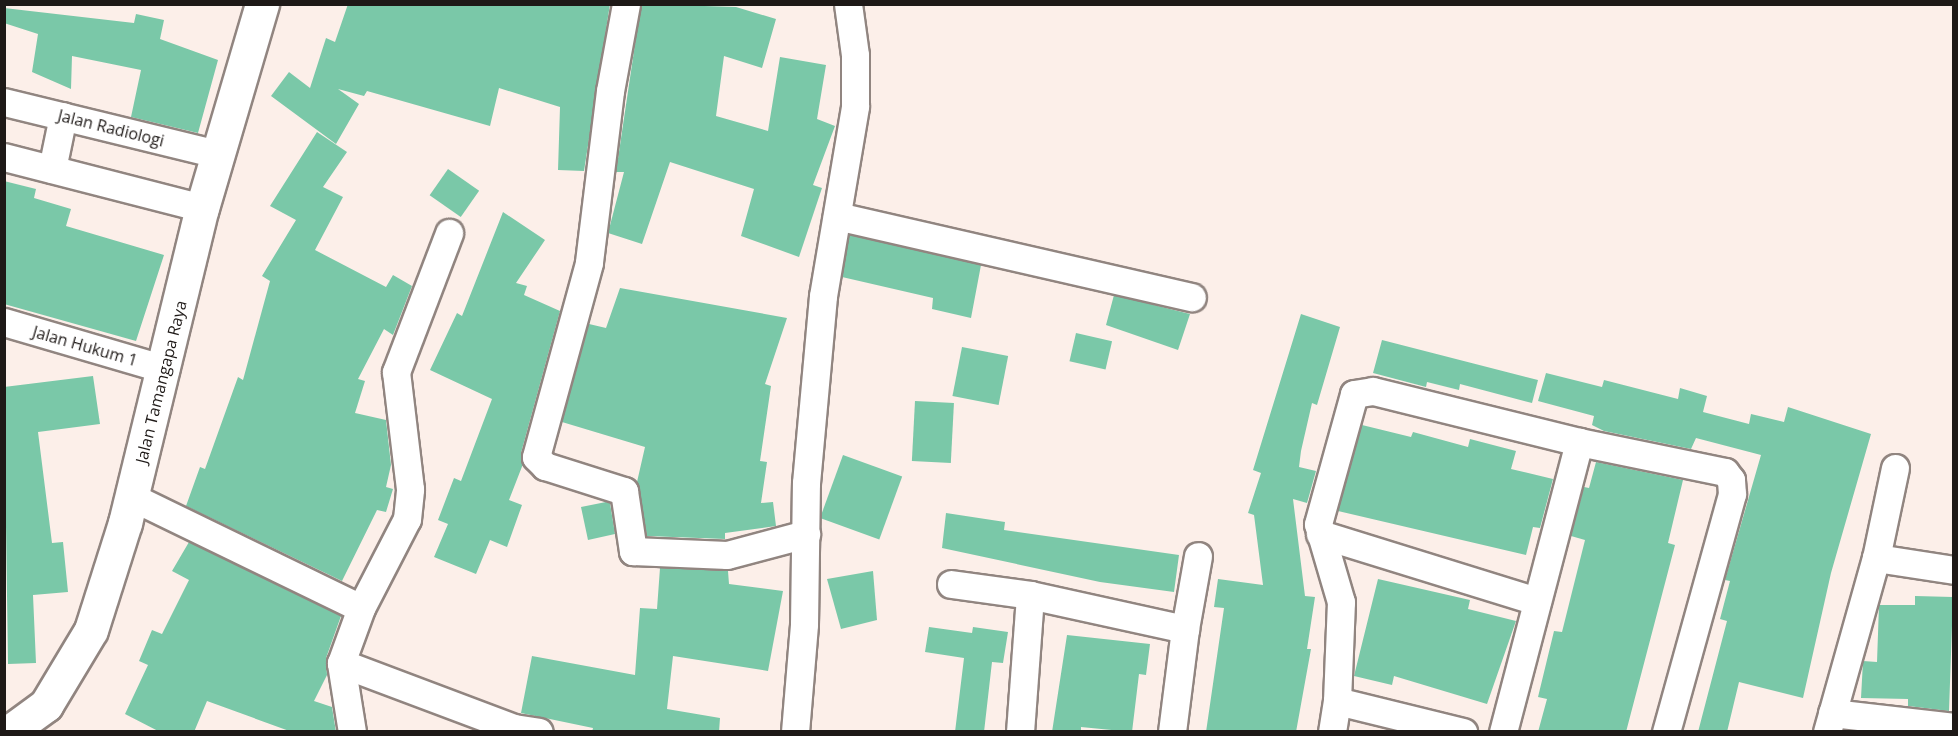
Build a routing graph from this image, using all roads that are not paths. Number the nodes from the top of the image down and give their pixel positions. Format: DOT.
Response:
graph roads {
  1 [pos="262,4"];
  2 [pos="626,4"];
  3 [pos="848,4"];
  4 [pos="4,102"];
  5 [pos="63,116"];
  6 [pos="218,154"];
  7 [pos="4,157"];
  8 [pos="52,169"];
  9 [pos="202,208"];
  10 [pos="837,216"];
  11 [pos="449,233"];
  12 [pos="1192,297"];
  13 [pos="4,322"];
  14 [pos="165,369"];
  15 [pos="1579,442"];
  16 [pos="1895,468"];
  17 [pos="132,497"];
  18 [pos="806,534"];
  19 [pos="1320,534"];
  20 [pos="1198,556"];
  21 [pos="1876,558"];
  22 [pos="1953,570"];
  23 [pos="951,584"];
  24 [pos="1030,595"];
  25 [pos="1537,601"];
  26 [pos="361,608"];
  27 [pos="1185,629"];
  28 [pos="340,663"];
  29 [pos="1337,701"];
  30 [pos="1829,722"];
  31 [pos="1953,727"];
  32 [pos="22,728"];
  33 [pos="352,732"];
  34 [pos="539,732"];
  35 [pos="795,732"];
  36 [pos="1020,732"];
  37 [pos="1172,732"];
  38 [pos="1332,732"];
  39 [pos="1463,732"];
  40 [pos="1503,732"];
  41 [pos="1666,732"];
  1 -- 6 [label="main road, Jalan Tamangapa Raya"];
  2 -- 18 [label="street"];
  3 -- 10 [label="street"];
  4 -- 5 [label="street, Jalan Radiologi"];
  5 -- 6 [label="street, Jalan Radiologi"];
  5 -- 8 [label="street"];
  6 -- 9 [label="main road, Jalan Tamangapa Raya"];
  7 -- 8 [label="street"];
  8 -- 9 [label="street"];
  9 -- 14 [label="main road, Jalan Tamangapa Raya"];
  10 -- 12 [label="street"];
  10 -- 18 [label="street"];
  11 -- 26 [label="street"];
  13 -- 14 [label="street, Jalan Hukum 1"];
  14 -- 17 [label="main road, Jalan Tamangapa Raya"];
  15 -- 19 [label="street"];
  15 -- 25 [label="street"];
  15 -- 41 [label="street"];
  16 -- 21 [label="street"];
  17 -- 26 [label="street"];
  17 -- 32 [label="main road, Jalan Tamangapa Raya"];
  18 -- 35 [label="street"];
  19 -- 25 [label="street"];
  19 -- 29 [label="street"];
  20 -- 27 [label="street"];
  21 -- 22 [label="street"];
  21 -- 30 [label="street"];
  23 -- 24 [label="street"];
  24 -- 27 [label="street"];
  24 -- 36 [label="street"];
  25 -- 40 [label="street"];
  26 -- 28 [label="street"];
  27 -- 37 [label="street"];
  28 -- 33 [label="street"];
  28 -- 34 [label="street"];
  29 -- 38 [label="street"];
  29 -- 39 [label="street"];
  30 -- 31 [label="street"];
}
